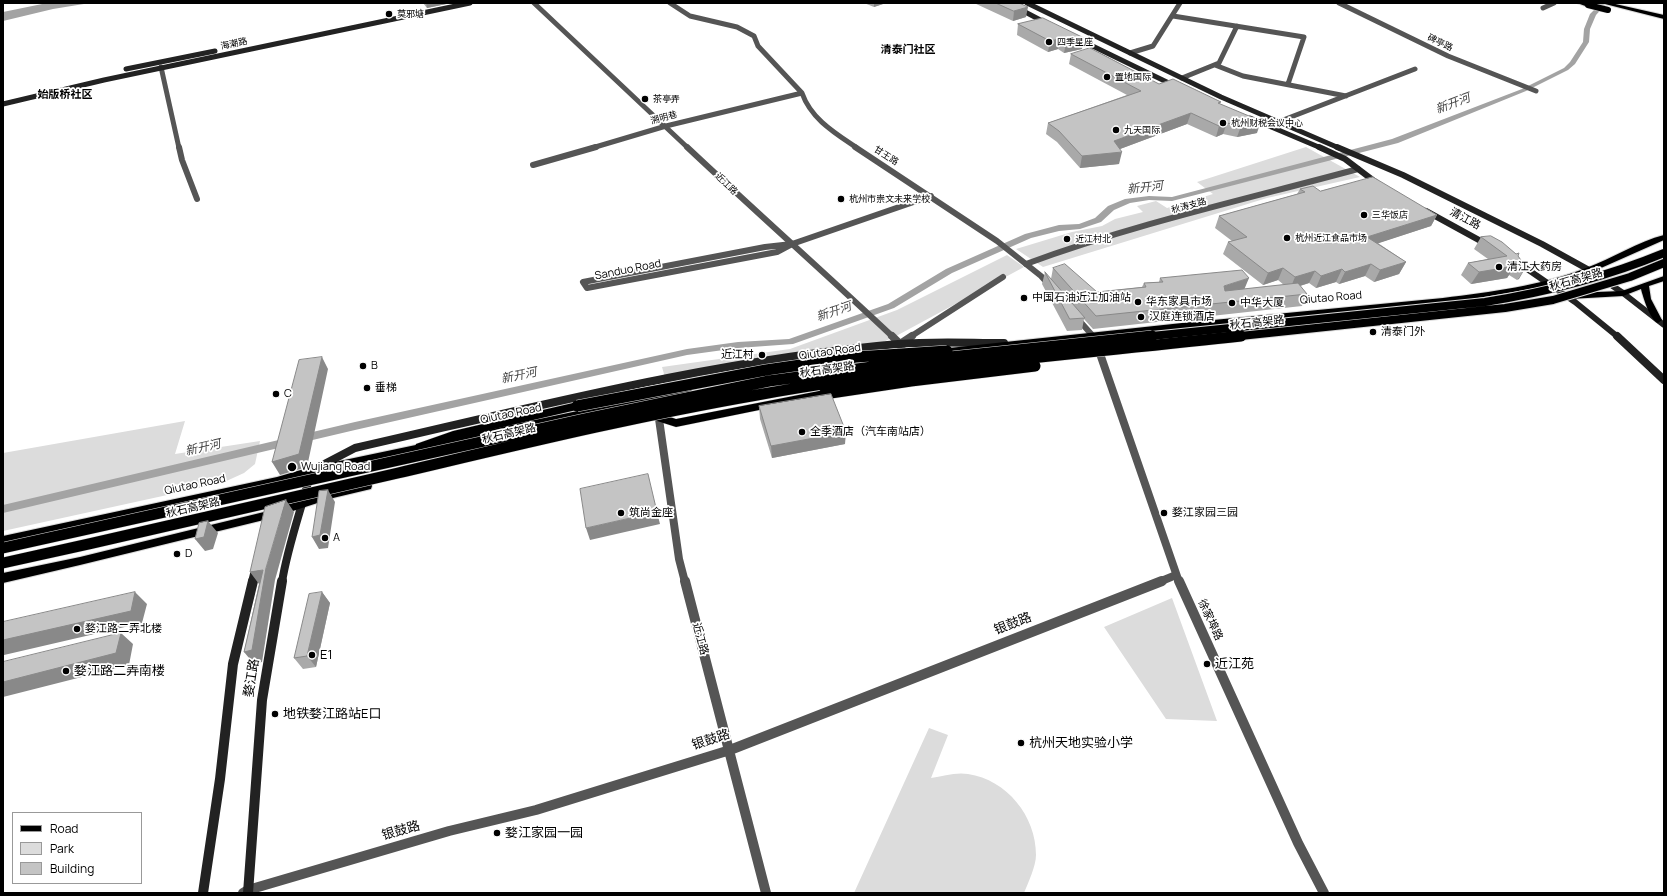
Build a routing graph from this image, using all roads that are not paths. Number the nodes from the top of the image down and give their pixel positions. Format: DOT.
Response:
graph roads {
  1 [pos="451,3"];
  2 [pos="470,3"];
  3 [pos="534,3"];
  4 [pos="670,3"];
  5 [pos="1008,3"];
  6 [pos="1027,3"];
  7 [pos="1180,3"];
  8 [pos="1339,3"];
  9 [pos="1554,3"];
  10 [pos="1580,3"];
  11 [pos="1604,3"];
  12 [pos="1610,7"];
  13 [pos="1543,8"];
  14 [pos="1172,16"];
  15 [pos="1664,16"];
  16 [pos="1664,23"];
  17 [pos="1237,26"];
  18 [pos="1054,27"];
  19 [pos="1068,34"];
  20 [pos="1130,53"];
  21 [pos="1215,65"];
  22 [pos="162,67"];
  23 [pos="1415,69"];
  24 [pos="1182,78"];
  25 [pos="1288,84"];
  26 [pos="1184,90"];
  27 [pos="1536,92"];
  28 [pos="802,94"];
  29 [pos="1347,96"];
  30 [pos="3,100"];
  31 [pos="3,104"];
  32 [pos="1243,114"];
  33 [pos="1278,122"];
  34 [pos="666,126"];
  35 [pos="1307,138"];
  36 [pos="533,165"];
  37 [pos="1358,169"];
  38 [pos="1387,190"];
  39 [pos="931,196"];
  40 [pos="197,198"];
  41 [pos="1422,209"];
  42 [pos="1664,237"];
  43 [pos="792,244"];
  44 [pos="1498,250"];
  45 [pos="1664,253"];
  46 [pos="1511,258"];
  47 [pos="1664,263"];
  48 [pos="1026,264"];
  49 [pos="1589,270"];
  50 [pos="1002,277"];
  51 [pos="1664,278"];
  52 [pos="1550,283"];
  53 [pos="1645,285"];
  54 [pos="1624,293"];
  55 [pos="1056,294"];
  56 [pos="1568,296"];
  57 [pos="1072,312"];
  58 [pos="1303,321"];
  59 [pos="1382,322"];
  60 [pos="1661,323"];
  61 [pos="1092,335"];
  62 [pos="1018,343"];
  63 [pos="900,344"];
  64 [pos="1098,348"];
  65 [pos="904,356"];
  66 [pos="910,369"];
  67 [pos="654,380"];
  68 [pos="1664,380"];
  69 [pos="656,397"];
  70 [pos="658,417"];
  71 [pos="420,447"];
  72 [pos="311,471"];
  73 [pos="277,481"];
  74 [pos="303,504"];
  75 [pos="267,519"];
  76 [pos="3,540"];
  77 [pos="3,548"];
  78 [pos="259,553"];
  79 [pos="3,563"];
  80 [pos="1176,575"];
  81 [pos="3,578"];
  82 [pos="730,750"];
  83 [pos="246,892"];
  84 [pos="203,893"];
  85 [pos="766,893"];
  86 [pos="1324,893"];
  1 -- 30 [label="main road, 海潮路"];
  2 -- 22 [label="main road, 海潮路"];
  3 -- 34 [label="street, 近江路"];
  4 -- 28 [label="street, 甘王路"];
  5 -- 18 [label="main road"];
  6 -- 20 [label="main road"];
  7 -- 14 [label="street"];
  8 -- 27 [label="street, 碑亭路"];
  9 -- 13 [label="street"];
  10 -- 12 [label="main road, bridge"];
  11 -- 12 [label="main road"];
  12 -- 15 [label="main road"];
  12 -- 16 [label="main road"];
  14 -- 17 [label="street"];
  14 -- 20 [label="street"];
  17 -- 21 [label="street"];
  17 -- 25 [label="street"];
  19 -- 26 [label="main road"];
  20 -- 24 [label="main road"];
  21 -- 24 [label="street"];
  21 -- 25 [label="street"];
  22 -- 31 [label="main road, 海潮路"];
  22 -- 40 [label="street"];
  23 -- 29 [label="street"];
  24 -- 33 [label="main road"];
  25 -- 29 [label="street"];
  28 -- 34 [label="street, 溯明巷"];
  28 -- 39 [label="street, 甘王路"];
  29 -- 33 [label="street"];
  32 -- 35 [label="main road"];
  33 -- 35 [label="main road"];
  34 -- 36 [label="street, 溯明巷"];
  34 -- 43 [label="street, 近江路"];
  35 -- 37 [label="main road"];
  35 -- 49 [label="main road"];
  37 -- 38 [label="main road"];
  37 -- 48 [label="street, 秋涛支路"];
  39 -- 43 [label="street, Sanduo Road"];
  39 -- 48 [label="street, 甘王路"];
  41 -- 44 [label="main road, 清江路"];
  42 -- 49 [label="main road, Qiutao Road"];
  43 -- 43 [label="street, Sanduo Road"];
  43 -- 63 [label="street, 近江路"];
  45 -- 58 [label="highway, 秋石高架路, bridge"];
  46 -- 52 [label="main road"];
  47 -- 59 [label="highway, 秋石高架路, bridge"];
  48 -- 55 [label="street, 甘王路"];
  49 -- 52 [label="main road, Qiutao Road"];
  49 -- 54 [label="main road"];
  50 -- 63 [label="street"];
  51 -- 53 [label="main road"];
  52 -- 56 [label="main road"];
  52 -- 61 [label="main road, Qiutao Road"];
  53 -- 54 [label="main road"];
  53 -- 60 [label="main road"];
  54 -- 56 [label="main road"];
  54 -- 60 [label="main road"];
  56 -- 64 [label="main road"];
  56 -- 68 [label="main road"];
  57 -- 61 [label="street"];
  58 -- 71 [label="highway, bridge"];
  58 -- 77 [label="highway, 秋石高架路, bridge"];
  59 -- 70 [label="highway, bridge"];
  59 -- 79 [label="highway, 秋石高架路, bridge"];
  61 -- 62 [label="main road, Qiutao Road"];
  62 -- 63 [label="main road"];
  62 -- 65 [label="main road, Qiutao Road"];
  63 -- 65 [label="street, 近江路"];
  63 -- 67 [label="main road"];
  64 -- 66 [label="main road"];
  64 -- 80 [label="street, 徐家埠路"];
  65 -- 66 [label="street, 近江路"];
  65 -- 69 [label="main road, Qiutao Road"];
  66 -- 70 [label="main road"];
  67 -- 69 [label="street, 近江路"];
  67 -- 72 [label="main road"];
  69 -- 70 [label="street, 近江路"];
  69 -- 71 [label="main road, Qiutao Road"];
  70 -- 74 [label="main road"];
  70 -- 82 [label="street, 近江路"];
  71 -- 72 [label="main road, Qiutao Road"];
  72 -- 73 [label="main road, Qiutao Road"];
  72 -- 74 [label="main road, 婺江路"];
  73 -- 75 [label="main road"];
  73 -- 76 [label="main road, Qiutao Road"];
  74 -- 75 [label="main road"];
  74 -- 83 [label="main road, 婺江路"];
  75 -- 81 [label="main road"];
  78 -- 84 [label="main road, 婺江路"];
  80 -- 82 [label="street, 银鼓路"];
  80 -- 86 [label="street, 徐家埠路"];
  82 -- 83 [label="street, 银鼓路"];
  82 -- 85 [label="street, 近江路"];
}
